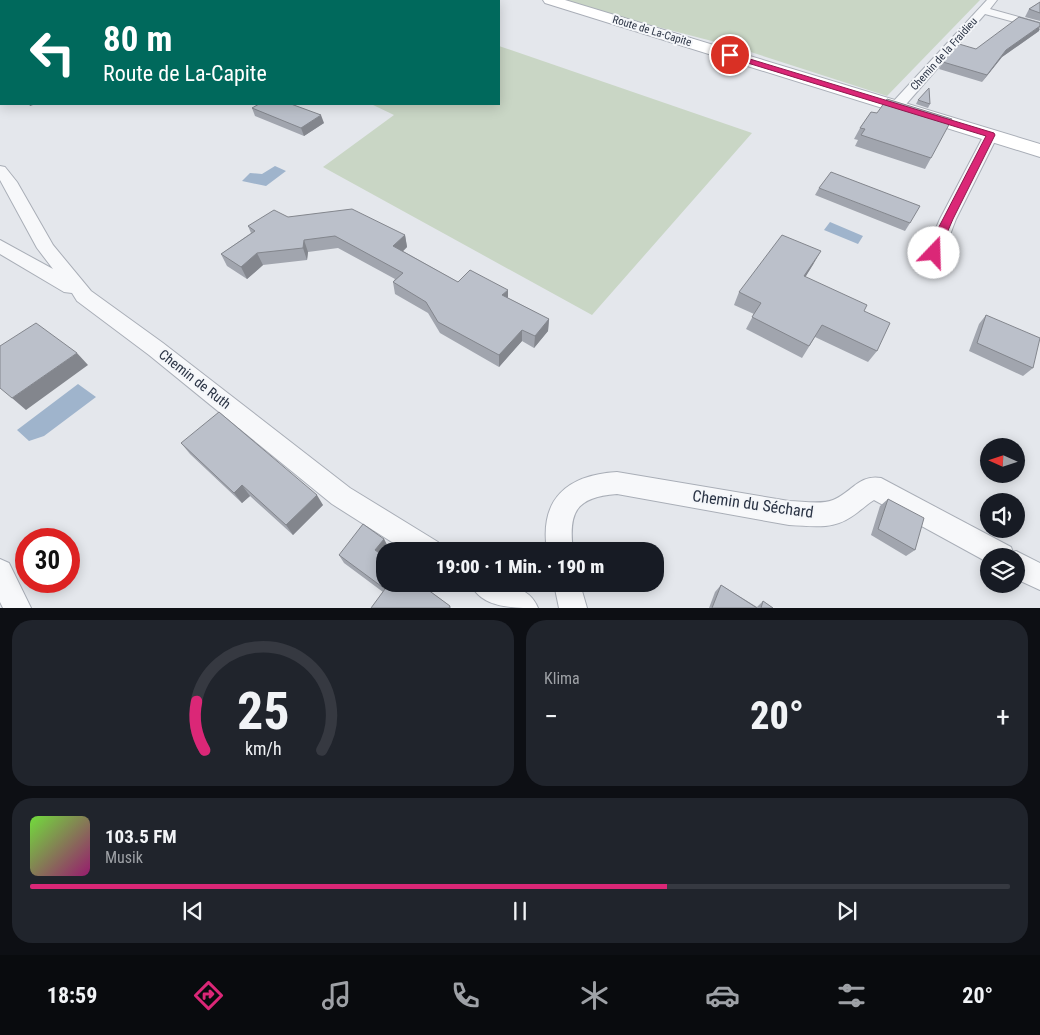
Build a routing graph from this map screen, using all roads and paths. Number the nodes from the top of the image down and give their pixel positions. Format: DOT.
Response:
graph roads {
  1 [pos="550,0"];
  2 [pos="992,0"];
  3 [pos="983,10"];
  4 [pos="1040,26"];
  5 [pos="896,107"];
  6 [pos="991,135"];
  7 [pos="1040,151"];
  8 [pos="0,170"];
  9 [pos="0,246"];
  10 [pos="934,253"];
  11 [pos="84,296"];
  12 [pos="415,542"];
  13 [pos="558,542"];
  14 [pos="987,548"];
  15 [pos="1025,569"];
  16 [pos="0,572"];
  17 [pos="1040,577"];
  18 [pos="497,592"];
  19 [pos="570,592"];
  20 [pos="18,608"];
  21 [pos="524,608"];
  22 [pos="573,608"];
  1 -- 5 [label="street, Route de La-Capite"];
  2 -- 3 [label="street, Chemin de la Fraidieu"];
  3 -- 4 [label="street"];
  3 -- 5 [label="street, Chemin de la Fraidieu"];
  5 -- 6 [label="street, Route de La-Capite"];
  6 -- 7 [label="street, Route de La-Capite"];
  6 -- 10 [label="street"];
  8 -- 11 [label="street, Chemin de Ruth"];
  9 -- 11 [label="street"];
  11 -- 12 [label="street, Chemin de Ruth"];
  13 -- 14 [label="street, Chemin du Séchard"];
  15 -- 17 [label="street"];
  16 -- 20 [label="street"];
  18 -- 21 [label="street"];
  19 -- 22 [label="street"];
}
